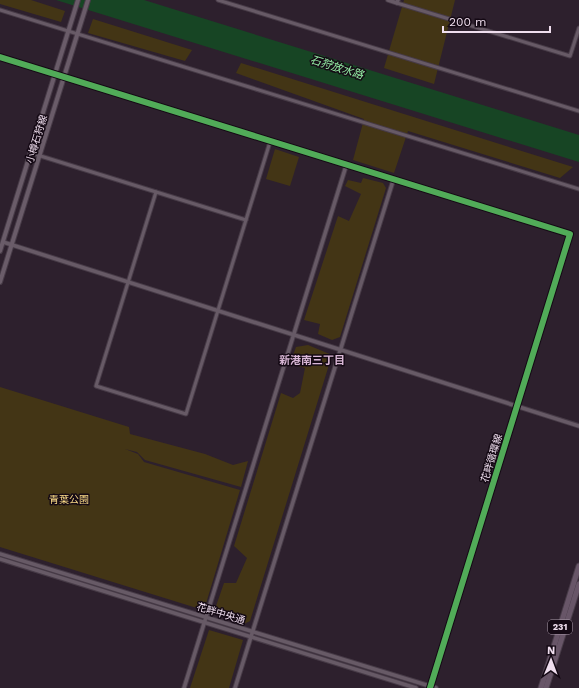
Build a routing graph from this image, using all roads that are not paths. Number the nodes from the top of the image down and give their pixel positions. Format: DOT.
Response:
graph roads {
  1 [pos="78,0"];
  2 [pos="88,0"];
  3 [pos="218,0"];
  4 [pos="388,0"];
  5 [pos="398,1"];
  6 [pos="0,10"];
  7 [pos="579,28"];
  8 [pos="69,30"];
  9 [pos="78,33"];
  10 [pos="0,57"];
  11 [pos="56,75"];
  12 [pos="64,77"];
  13 [pos="579,111"];
  14 [pos="270,142"];
  15 [pos="31,153"];
  16 [pos="40,156"];
  17 [pos="346,166"];
  18 [pos="393,181"];
  19 [pos="579,189"];
  20 [pos="156,192"];
  21 [pos="246,220"];
  22 [pos="3,242"];
  23 [pos="12,244"];
  24 [pos="0,251"];
  25 [pos="0,282"];
  26 [pos="128,282"];
  27 [pos="219,311"];
  28 [pos="294,335"];
  29 [pos="340,350"];
  30 [pos="518,406"];
  31 [pos="579,426"];
  32 [pos="0,554"];
  33 [pos="0,559"];
  34 [pos="579,566"];
  35 [pos="577,579"];
  36 [pos="579,584"];
  37 [pos="206,617"];
  38 [pos="204,623"];
  39 [pos="253,631"];
  40 [pos="250,638"];
  41 [pos="431,687"];
  42 [pos="184,688"];
  43 [pos="235,688"];
  44 [pos="416,688"];
  45 [pos="436,688"];
  46 [pos="541,688"];
  47 [pos="546,688"];
  1 -- 8 [label="main road, 小樽石狩線"];
  2 -- 9 [label="main road, 小樽石狩線"];
  3 -- 13 [label="street"];
  4 -- 5 [label="street"];
  5 -- 7 [label="street"];
  6 -- 8 [label="street"];
  8 -- 9 [label="street"];
  8 -- 11 [label="main road, 小樽石狩線"];
  9 -- 12 [label="main road, 小樽石狩線"];
  9 -- 19 [label="street"];
  10 -- 11 [label="street"];
  11 -- 12 [label="street"];
  11 -- 15 [label="main road, 小樽石狩線"];
  12 -- 14 [label="street"];
  12 -- 16 [label="main road, 小樽石狩線"];
  14 -- 17 [label="street"];
  14 -- 21 [label="street"];
  15 -- 16 [label="street"];
  15 -- 22 [label="main road, 小樽石狩線"];
  16 -- 20 [label="street"];
  16 -- 23 [label="main road, 小樽石狩線"];
  17 -- 18 [label="street"];
  17 -- 28 [label="street"];
  18 -- 29 [label="street"];
  18 -- 30 [label="street, 花畔循環線"];
  20 -- 21 [label="street"];
  20 -- 26 [label="street"];
  21 -- 27 [label="street"];
  22 -- 23 [label="street"];
  22 -- 24 [label="main road, 小樽石狩線"];
  23 -- 25 [label="main road, 小樽石狩線"];
  23 -- 26 [label="street"];
  26 -- 27 [label="street"];
  26 -- 27 [label="street"];
  27 -- 28 [label="street"];
  28 -- 29 [label="street"];
  28 -- 37 [label="street"];
  29 -- 30 [label="street"];
  29 -- 39 [label="street"];
  30 -- 31 [label="street"];
  30 -- 41 [label="street, 花畔循環線"];
  32 -- 37 [label="street, 花畔中央通"];
  33 -- 38 [label="street, 花畔中央通"];
  34 -- 35 [label="highway, 231"];
  35 -- 46 [label="highway, 231"];
  36 -- 47 [label="highway, 231"];
  37 -- 38 [label="street"];
  37 -- 39 [label="street, 花畔中央通"];
  38 -- 40 [label="street, 花畔中央通"];
  38 -- 42 [label="street"];
  39 -- 40 [label="street"];
  39 -- 41 [label="street, 花畔中央通"];
  40 -- 43 [label="street"];
  40 -- 44 [label="street, 花畔中央通"];
  41 -- 45 [label="street, 花畔中央通"];
}
